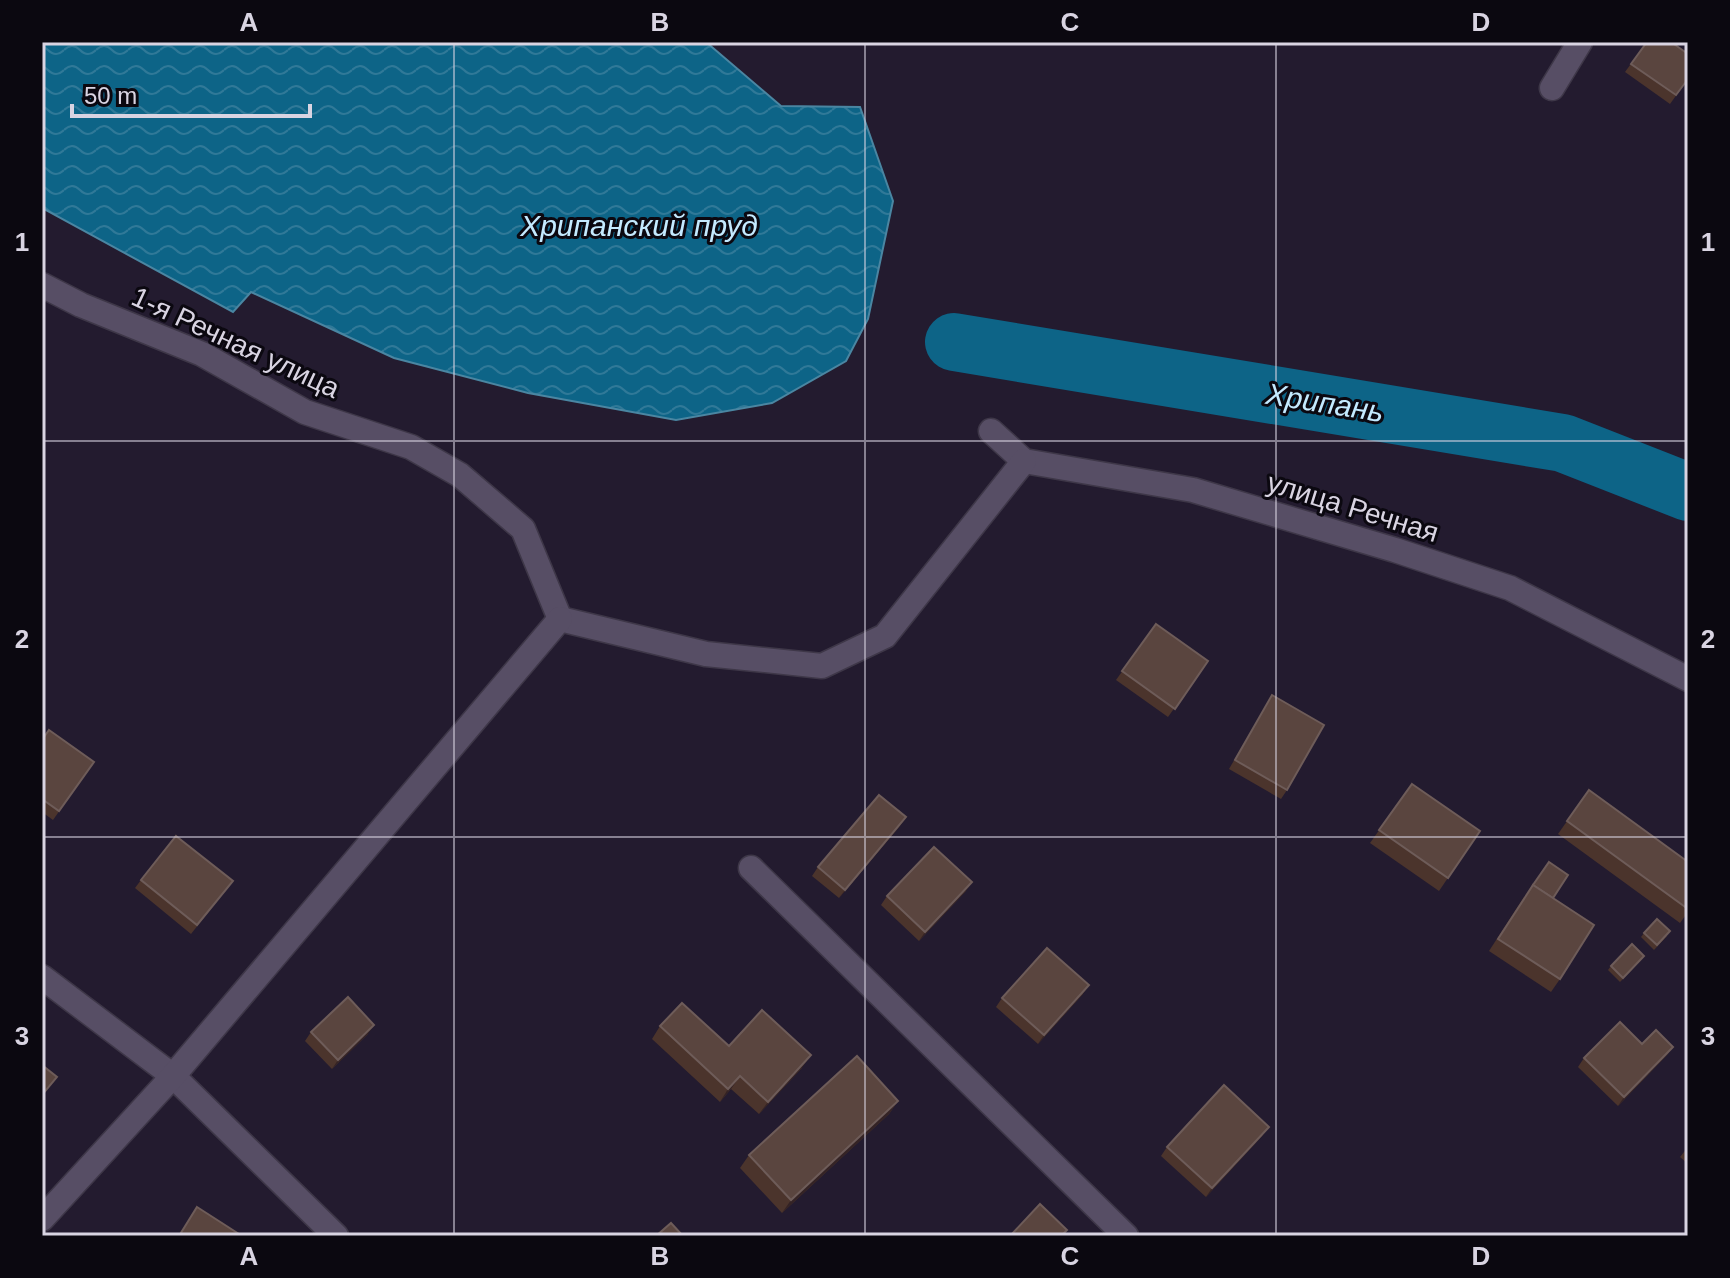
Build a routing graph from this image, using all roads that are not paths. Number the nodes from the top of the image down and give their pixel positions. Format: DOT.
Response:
graph roads {
  1 [pos="1580,42"];
  2 [pos="1552,88"];
  3 [pos="42,285"];
  4 [pos="991,431"];
  5 [pos="1024,461"];
  6 [pos="560,619"];
  7 [pos="1688,679"];
  8 [pos="751,868"];
  9 [pos="42,977"];
  10 [pos="173,1076"];
  11 [pos="42,1219"];
  12 [pos="336,1236"];
  13 [pos="1126,1236"];
  1 -- 2 [label="street"];
  3 -- 6 [label="street, 1-я Речная улица"];
  4 -- 5 [label="street"];
  5 -- 6 [label="street"];
  5 -- 7 [label="street, улица Речная"];
  6 -- 10 [label="street"];
  8 -- 13 [label="street"];
  9 -- 10 [label="street"];
  10 -- 11 [label="street"];
  10 -- 12 [label="street"];
}
